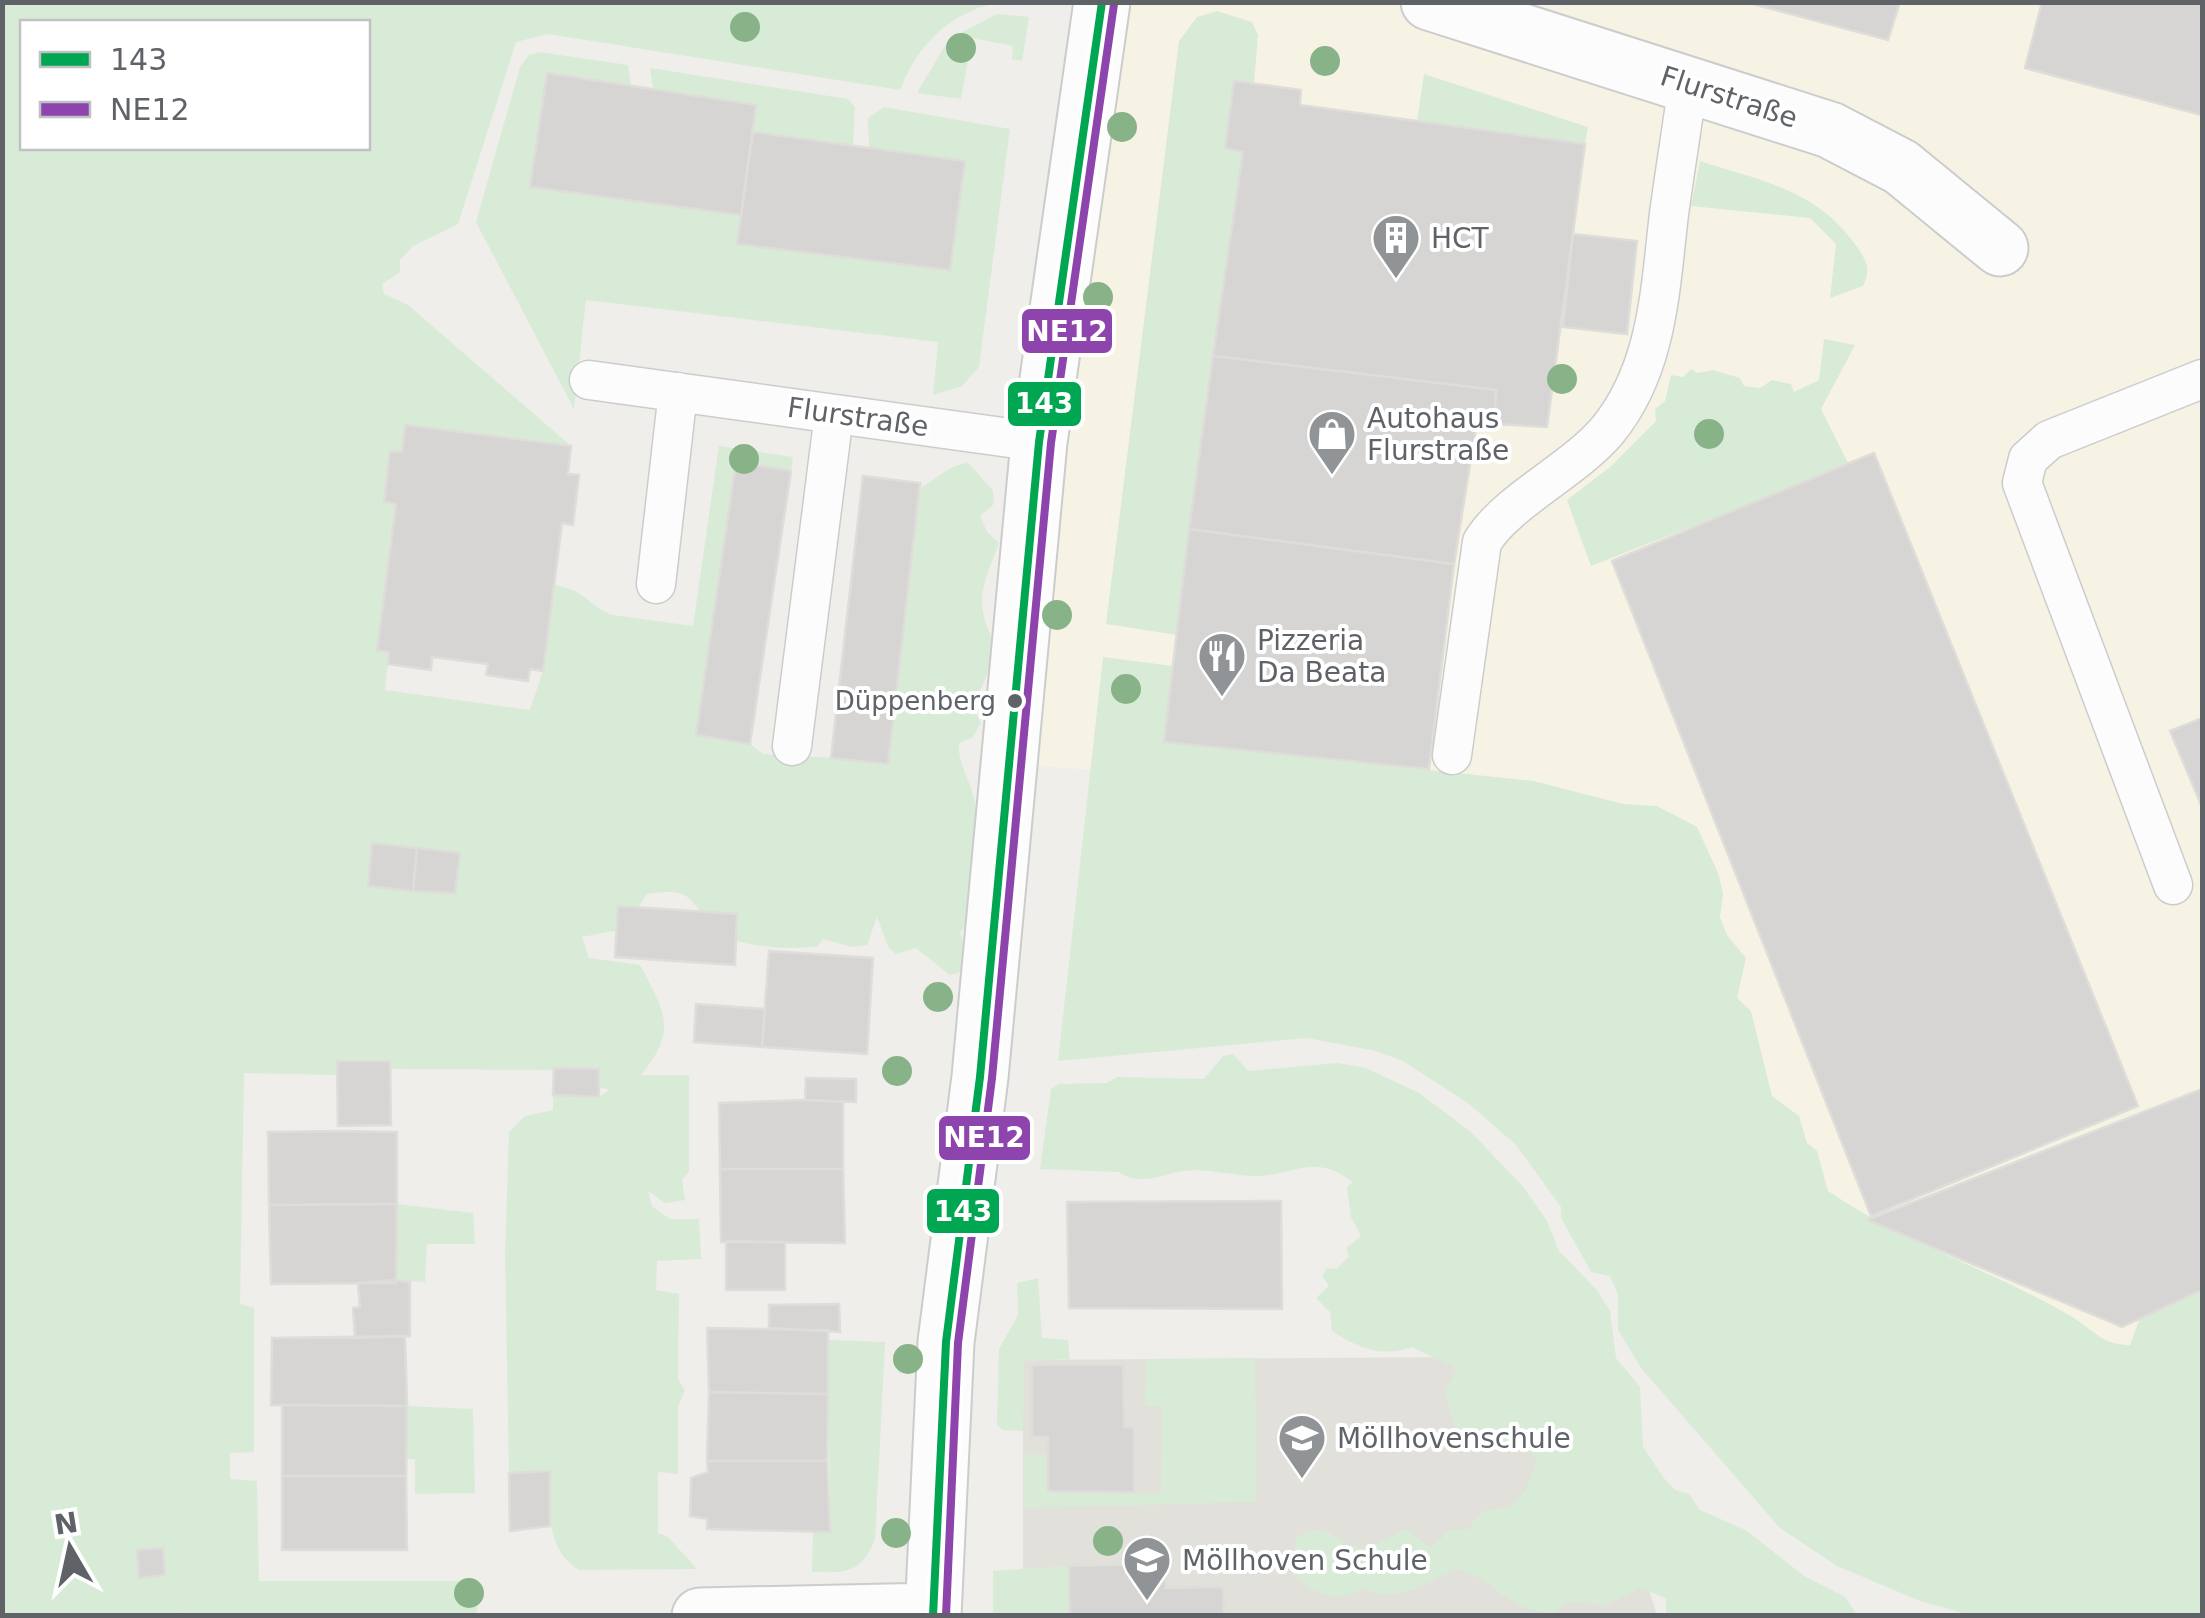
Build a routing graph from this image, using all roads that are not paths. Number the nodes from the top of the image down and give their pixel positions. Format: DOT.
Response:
graph roads {
  1 [pos="1102,2"];
  2 [pos="1429,2"];
  3 [pos="1688,84"];
  4 [pos="2000,248"];
  5 [pos="588,380"];
  6 [pos="2202,380"];
  7 [pos="678,392"];
  8 [pos="834,414"];
  9 [pos="1038,442"];
  10 [pos="656,584"];
  11 [pos="792,746"];
  12 [pos="1452,755"];
  13 [pos="2173,885"];
  14 [pos="933,1613"];
  15 [pos="700,1616"];
  1 -- 9 [label="street"];
  2 -- 3 [label="street, Flurstraße"];
  3 -- 4 [label="street, Flurstraße"];
  3 -- 12 [label="lane"];
  5 -- 7 [label="lane, Flurstraße"];
  6 -- 13 [label="lane"];
  7 -- 8 [label="lane, Flurstraße"];
  7 -- 10 [label="lane"];
  8 -- 9 [label="lane, Flurstraße"];
  8 -- 11 [label="lane"];
  9 -- 14 [label="street"];
  14 -- 15 [label="street"];
}
